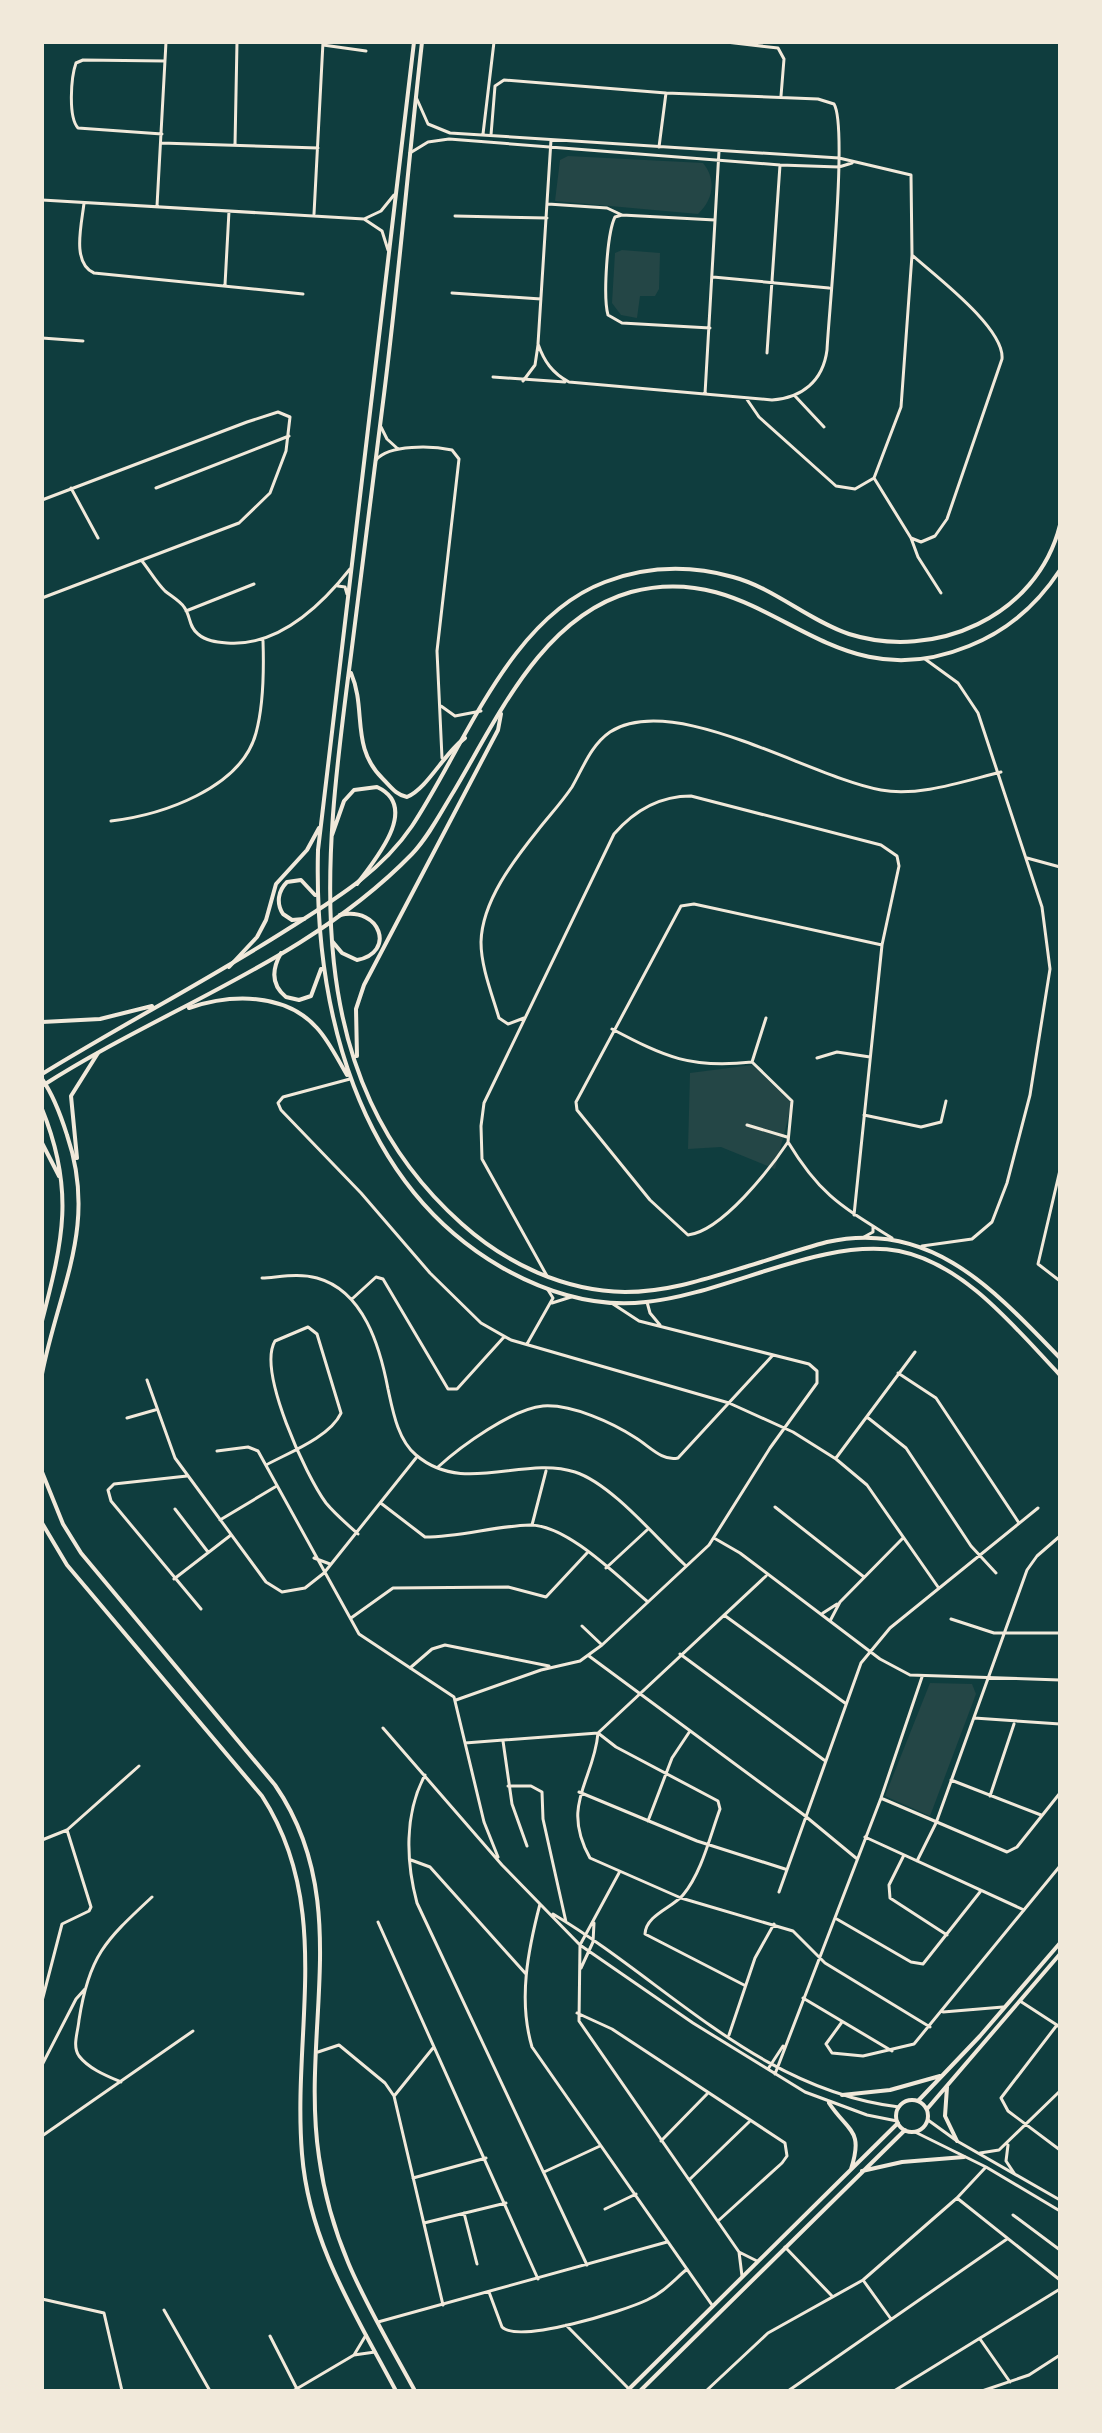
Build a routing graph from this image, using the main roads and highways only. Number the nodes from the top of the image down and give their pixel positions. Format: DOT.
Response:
graph roads {
  1 [pos="422,42"];
  2 [pos="413,44"];
  3 [pos="1060,525"];
  4 [pos="1060,570"];
  5 [pos="349,670"];
  6 [pos="501,714"];
  7 [pos="465,738"];
  8 [pos="320,825"];
  9 [pos="329,841"];
  10 [pos="357,884"];
  11 [pos="316,899"];
  12 [pos="340,915"];
  13 [pos="304,919"];
  14 [pos="331,940"];
  15 [pos="281,953"];
  16 [pos="229,967"];
  17 [pos="321,967"];
  18 [pos="159,1004"];
  19 [pos="189,1008"];
  20 [pos="42,1022"];
  21 [pos="98,1053"];
  22 [pos="358,1067"];
  23 [pos="350,1079"];
  24 [pos="43,1081"];
  25 [pos="42,1109"];
  26 [pos="42,1143"];
  27 [pos="77,1164"];
  28 [pos="61,1181"];
  29 [pos="42,1321"];
  30 [pos="1060,1358"];
  31 [pos="42,1374"];
  32 [pos="1060,1375"];
  33 [pos="42,1472"];
  34 [pos="42,1523"];
  35 [pos="1060,1943"];
  36 [pos="1060,1954"];
  37 [pos="942,2076"];
  38 [pos="948,2082"];
  39 [pos="842,2095"];
  40 [pos="918,2101"];
  41 [pos="829,2103"];
  42 [pos="927,2109"];
  43 [pos="898,2122"];
  44 [pos="905,2130"];
  45 [pos="957,2141"];
  46 [pos="964,2157"];
  47 [pos="850,2171"];
  48 [pos="860,2172"];
  49 [pos="628,2390"];
  50 [pos="396,2391"];
  51 [pos="415,2391"];
  52 [pos="640,2391"];
  1 -- 5 [label="main road"];
  2 -- 8 [label="main road"];
  3 -- 7 [label="main road"];
  4 -- 6 [label="main road"];
  5 -- 7 [label="main road"];
  5 -- 9 [label="main road"];
  6 -- 12 [label="main road"];
  6 -- 22 [label="main road"];
  7 -- 10 [label="main road"];
  8 -- 11 [label="main road"];
  8 -- 16 [label="main road"];
  9 -- 10 [label="main road"];
  9 -- 14 [label="main road"];
  10 -- 13 [label="main road"];
  11 -- 13 [label="main road"];
  11 -- 17 [label="main road"];
  12 -- 14 [label="main road"];
  12 -- 15 [label="main road"];
  13 -- 16 [label="main road"];
  14 -- 22 [label="main road"];
  15 -- 17 [label="main road"];
  15 -- 19 [label="main road"];
  16 -- 18 [label="main road"];
  17 -- 23 [label="main road"];
  18 -- 20 [label="main road"];
  18 -- 24 [label="main road"];
  19 -- 21 [label="main road"];
  19 -- 23 [label="main road"];
  21 -- 24 [label="main road"];
  21 -- 27 [label="main road"];
  22 -- 30 [label="main road"];
  23 -- 32 [label="main road"];
  24 -- 27 [label="main road"];
  25 -- 28 [label="main road"];
  26 -- 28 [label="main road"];
  27 -- 31 [label="main road"];
  28 -- 29 [label="main road"];
  33 -- 51 [label="main road"];
  34 -- 50 [label="main road"];
  35 -- 37 [label="main road"];
  36 -- 38 [label="main road"];
  37 -- 39 [label="main road"];
  37 -- 40 [label="main road"];
  38 -- 42 [label="main road"];
  38 -- 45 [label="main road"];
  40 -- 42 [label="main road"];
  40 -- 43 [label="main road"];
  41 -- 47 [label="main road"];
  42 -- 44 [label="main road"];
  43 -- 44 [label="main road"];
  43 -- 47 [label="main road"];
  44 -- 48 [label="main road"];
  46 -- 48 [label="main road"];
  47 -- 49 [label="main road"];
  48 -- 52 [label="main road"];
}
